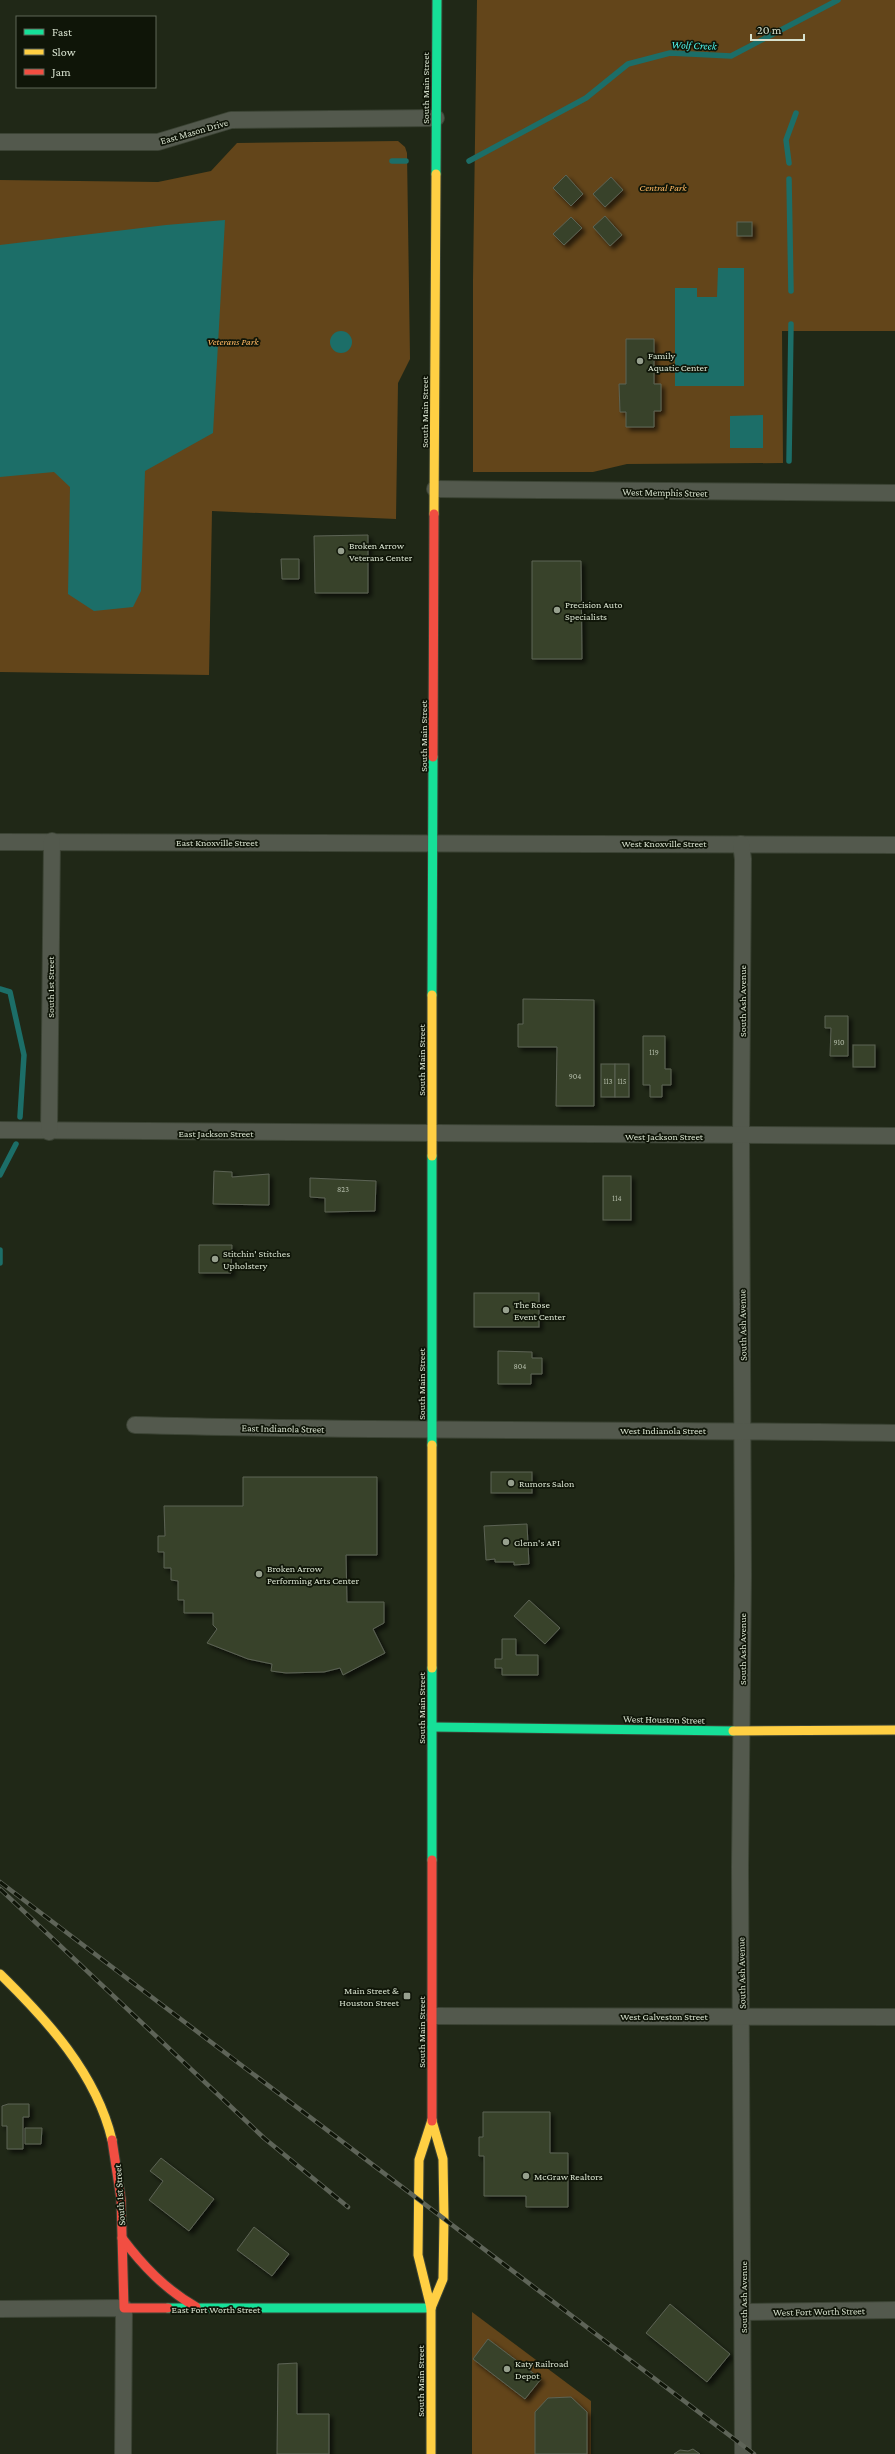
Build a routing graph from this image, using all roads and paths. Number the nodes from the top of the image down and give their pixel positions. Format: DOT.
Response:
graph roads {
  1 [pos="436,0"];
  2 [pos="436,118"];
  3 [pos="0,142"];
  4 [pos="435,490"];
  5 [pos="895,493"];
  6 [pos="52,841"];
  7 [pos="0,842"];
  8 [pos="434,842"];
  9 [pos="742,844"];
  10 [pos="895,844"];
  11 [pos="0,1130"];
  12 [pos="49,1132"];
  13 [pos="432,1134"];
  14 [pos="741,1136"];
  15 [pos="895,1136"];
  16 [pos="135,1425"];
  17 [pos="743,1430"];
  18 [pos="431,1431"];
  19 [pos="895,1433"];
  20 [pos="432,1727"];
  21 [pos="895,1730"];
  22 [pos="741,1731"];
  23 [pos="0,1974"];
  24 [pos="432,2016"];
  25 [pos="742,2016"];
  26 [pos="895,2017"];
  27 [pos="432,2120"];
  28 [pos="122,2238"];
  29 [pos="124,2308"];
  30 [pos="431,2308"];
  31 [pos="0,2309"];
  32 [pos="198,2309"];
  33 [pos="895,2310"];
  34 [pos="743,2312"];
  35 [pos="123,2454"];
  36 [pos="431,2454"];
  37 [pos="743,2454"];
  1 -- 2 [label="street, South Main Street"];
  2 -- 3 [label="street, East Mason Drive"];
  2 -- 4 [label="street, South Main Street"];
  4 -- 5 [label="street, West Memphis Street"];
  4 -- 8 [label="street, South Main Street"];
  6 -- 7 [label="street, East Knoxville Street"];
  6 -- 8 [label="street, East Knoxville Street"];
  6 -- 12 [label="street, South 1st Street"];
  8 -- 9 [label="street, West Knoxville Street"];
  8 -- 13 [label="street, South Main Street"];
  9 -- 10 [label="street, West Knoxville Street"];
  9 -- 14 [label="street, South Ash Avenue"];
  11 -- 12 [label="street, East Jackson Street"];
  12 -- 13 [label="street, East Jackson Street"];
  13 -- 14 [label="street, West Jackson Street"];
  13 -- 18 [label="street, South Main Street"];
  14 -- 15 [label="street, West Jackson Street"];
  14 -- 17 [label="street, South Ash Avenue"];
  16 -- 18 [label="street, East Indianola Street"];
  17 -- 18 [label="street, West Indianola Street"];
  17 -- 19 [label="street, West Indianola Street"];
  17 -- 22 [label="street, South Ash Avenue"];
  18 -- 20 [label="street, South Main Street"];
  20 -- 22 [label="street, West Houston Street"];
  20 -- 24 [label="street, South Main Street"];
  21 -- 22 [label="street, West Houston Street"];
  22 -- 25 [label="street, South Ash Avenue"];
  23 -- 28 [label="street, South 1st Street"];
  24 -- 25 [label="street, West Galveston Street"];
  24 -- 27 [label="street, South Main Street"];
  25 -- 26 [label="street, West Galveston Street"];
  25 -- 34 [label="street, South Ash Avenue"];
  27 -- 30 [label="street, South Main Street"];
  27 -- 30 [label="street, South Main Street"];
  28 -- 29 [label="street, South 1st Street"];
  28 -- 32 [label="street"];
  29 -- 31 [label="street, East Fort Worth Street"];
  29 -- 32 [label="street, East Fort Worth Street"];
  29 -- 35 [label="street, South 1st Street"];
  30 -- 32 [label="street, East Fort Worth Street"];
  30 -- 36 [label="street, South Main Street"];
  33 -- 34 [label="street, West Fort Worth Street"];
  34 -- 37 [label="street, South Ash Avenue"];
}
